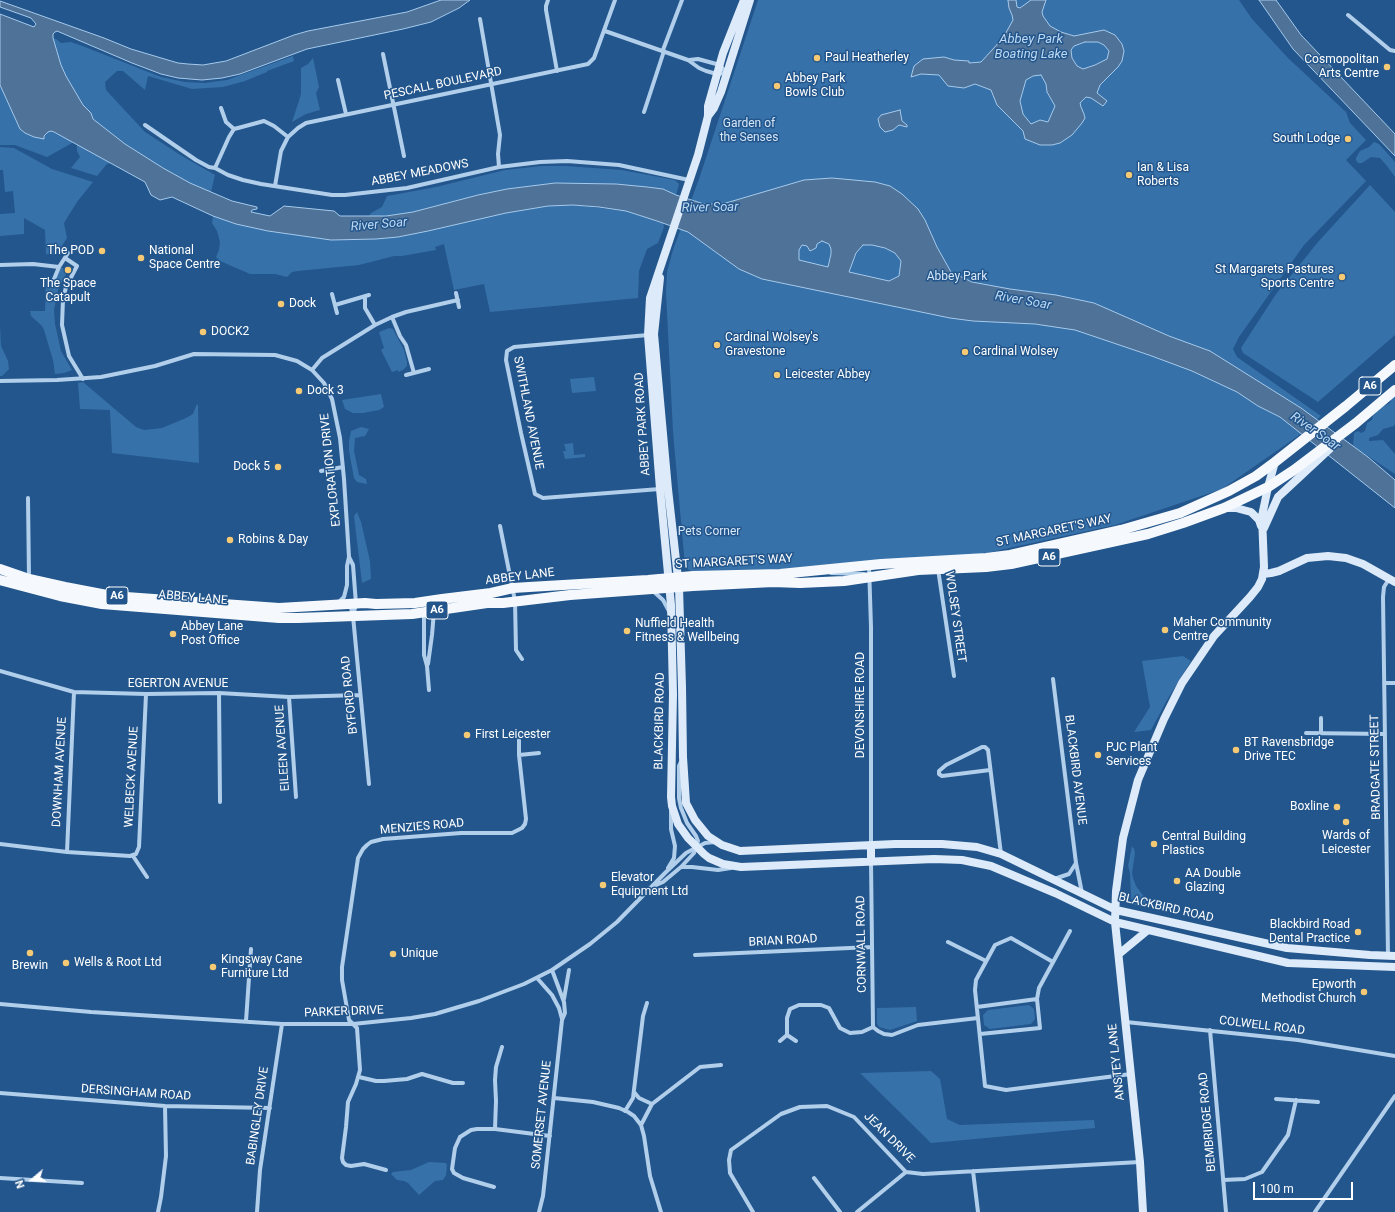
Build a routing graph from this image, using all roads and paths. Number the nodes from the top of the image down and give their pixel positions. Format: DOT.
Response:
graph roads {
  1 [pos="548,0"];
  2 [pos="615,0"];
  3 [pos="682,0"];
  4 [pos="744,0"];
  5 [pos="750,0"];
  6 [pos="1348,15"];
  7 [pos="480,19"];
  8 [pos="605,31"];
  9 [pos="664,51"];
  10 [pos="1395,51"];
  11 [pos="383,54"];
  12 [pos="688,60"];
  13 [pos="720,66"];
  14 [pos="557,71"];
  15 [pos="726,73"];
  16 [pos="717,74"];
  17 [pos="338,80"];
  18 [pos="491,84"];
  19 [pos="393,104"];
  20 [pos="221,108"];
  21 [pos="644,112"];
  22 [pos="346,114"];
  23 [pos="708,116"];
  24 [pos="145,125"];
  25 [pos="234,129"];
  26 [pos="288,137"];
  27 [pos="404,156"];
  28 [pos="499,167"];
  29 [pos="215,168"];
  30 [pos="690,180"];
  31 [pos="275,186"];
  32 [pos="68,253"];
  33 [pos="65,258"];
  34 [pos="0,265"];
  35 [pos="59,268"];
  36 [pos="52,284"];
  37 [pos="456,293"];
  38 [pos="332,294"];
  39 [pos="458,300"];
  40 [pos="335,306"];
  41 [pos="459,307"];
  42 [pos="337,314"];
  43 [pos="392,316"];
  44 [pos="375,325"];
  45 [pos="651,334"];
  46 [pos="1395,365"];
  47 [pos="429,369"];
  48 [pos="312,370"];
  49 [pos="414,373"];
  50 [pos="406,375"];
  51 [pos="83,379"];
  52 [pos="0,381"];
  53 [pos="1395,390"];
  54 [pos="1275,462"];
  55 [pos="1307,466"];
  56 [pos="343,467"];
  57 [pos="321,471"];
  58 [pos="1268,487"];
  59 [pos="664,489"];
  60 [pos="28,498"];
  61 [pos="1224,508"];
  62 [pos="500,526"];
  63 [pos="1263,531"];
  64 [pos="349,557"];
  65 [pos="938,564"];
  66 [pos="869,565"];
  67 [pos="0,569"];
  68 [pos="813,570"];
  69 [pos="1263,574"];
  70 [pos="868,578"];
  71 [pos="29,579"];
  72 [pos="0,580"];
  73 [pos="1392,581"];
  74 [pos="674,583"];
  75 [pos="513,588"];
  76 [pos="652,590"];
  77 [pos="442,599"];
  78 [pos="515,601"];
  79 [pos="415,603"];
  80 [pos="352,606"];
  81 [pos="429,611"];
  82 [pos="672,615"];
  83 [pos="522,659"];
  84 [pos="427,666"];
  85 [pos="0,671"];
  86 [pos="954,676"];
  87 [pos="1053,680"];
  88 [pos="1384,683"];
  89 [pos="1395,683"];
  90 [pos="429,690"];
  91 [pos="74,692"];
  92 [pos="219,693"];
  93 [pos="146,694"];
  94 [pos="360,695"];
  95 [pos="289,697"];
  96 [pos="672,716"];
  97 [pos="683,717"];
  98 [pos="1321,718"];
  99 [pos="1306,733"];
  100 [pos="1321,734"];
  101 [pos="1385,734"];
  102 [pos="519,736"];
  103 [pos="539,753"];
  104 [pos="519,755"];
  105 [pos="683,758"];
  106 [pos="990,770"];
  107 [pos="369,784"];
  108 [pos="296,797"];
  109 [pos="220,802"];
  110 [pos="672,806"];
  111 [pos="718,843"];
  112 [pos="0,844"];
  113 [pos="871,845"];
  114 [pos="697,847"];
  115 [pos="66,852"];
  116 [pos="1001,854"];
  117 [pos="132,856"];
  118 [pos="871,862"];
  119 [pos="1076,863"];
  120 [pos="681,867"];
  121 [pos="741,867"];
  122 [pos="666,872"];
  123 [pos="147,877"];
  124 [pos="1053,879"];
  125 [pos="651,888"];
  126 [pos="1082,893"];
  127 [pos="1116,910"];
  128 [pos="1115,922"];
  129 [pos="1148,930"];
  130 [pos="1070,931"];
  131 [pos="948,942"];
  132 [pos="872,947"];
  133 [pos="251,949"];
  134 [pos="1119,954"];
  135 [pos="1350,954"];
  136 [pos="695,955"];
  137 [pos="1392,955"];
  138 [pos="986,961"];
  139 [pos="1053,962"];
  140 [pos="1351,966"];
  141 [pos="1395,968"];
  142 [pos="552,970"];
  143 [pos="569,970"];
  144 [pos="537,978"];
  145 [pos="1037,999"];
  146 [pos="564,1002"];
  147 [pos="647,1003"];
  148 [pos="0,1004"];
  149 [pos="977,1007"];
  150 [pos="978,1018"];
  151 [pos="562,1020"];
  152 [pos="246,1021"];
  153 [pos="1125,1022"];
  154 [pos="282,1024"];
  155 [pos="353,1024"];
  156 [pos="873,1027"];
  157 [pos="1210,1030"];
  158 [pos="980,1034"];
  159 [pos="788,1035"];
  160 [pos="780,1041"];
  161 [pos="796,1042"];
  162 [pos="502,1047"];
  163 [pos="1395,1056"];
  164 [pos="721,1065"];
  165 [pos="1131,1074"];
  166 [pos="358,1077"];
  167 [pos="463,1083"];
  168 [pos="634,1092"];
  169 [pos="0,1093"];
  170 [pos="1395,1096"];
  171 [pos="554,1098"];
  172 [pos="1276,1099"];
  173 [pos="1296,1100"];
  174 [pos="1318,1102"];
  175 [pos="652,1104"];
  176 [pos="165,1106"];
  177 [pos="270,1108"];
  178 [pos="625,1111"];
  179 [pos="641,1125"];
  180 [pos="495,1129"];
  181 [pos="550,1136"];
  182 [pos="1140,1162"];
  183 [pos="386,1170"];
  184 [pos="973,1171"];
  185 [pos="906,1172"];
  186 [pos="0,1178"];
  187 [pos="814,1178"];
  188 [pos="1223,1180"];
  189 [pos="82,1182"];
  190 [pos="494,1187"];
  191 [pos="158,1212"];
  192 [pos="257,1212"];
  193 [pos="539,1212"];
  194 [pos="662,1212"];
  195 [pos="753,1212"];
  196 [pos="840,1212"];
  197 [pos="857,1212"];
  198 [pos="978,1212"];
  199 [pos="1143,1212"];
  200 [pos="1226,1212"];
  201 [pos="1315,1212"];
  1 -- 14 [label="street"];
  2 -- 8 [label="street, PESCALL BOULEVARD"];
  3 -- 9 [label="street"];
  4 -- 13 [label="street, ABBEY PARK ROAD"];
  5 -- 15 [label="street, ABBEY PARK ROAD"];
  6 -- 10 [label="street"];
  7 -- 18 [label="street"];
  8 -- 9 [label="street"];
  8 -- 14 [label="street, PESCALL BOULEVARD"];
  9 -- 12 [label="street"];
  9 -- 21 [label="street"];
  11 -- 19 [label="street"];
  12 -- 13 [label="street"];
  12 -- 16 [label="street"];
  13 -- 15 [label="street"];
  13 -- 16 [label="street, ABBEY PARK ROAD"];
  14 -- 18 [label="street, PESCALL BOULEVARD"];
  15 -- 16 [label="street"];
  15 -- 23 [label="street, ABBEY PARK ROAD"];
  16 -- 23 [label="street, ABBEY PARK ROAD"];
  17 -- 22 [label="street"];
  18 -- 19 [label="street, PESCALL BOULEVARD"];
  18 -- 28 [label="street"];
  19 -- 22 [label="street, PESCALL BOULEVARD"];
  19 -- 27 [label="street"];
  20 -- 25 [label="street"];
  22 -- 26 [label="street, PESCALL BOULEVARD"];
  23 -- 30 [label="street, ABBEY PARK ROAD"];
  24 -- 29 [label="street, ABBEY MEADOWS"];
  25 -- 26 [label="street"];
  25 -- 29 [label="street"];
  26 -- 31 [label="street"];
  28 -- 30 [label="street, ABBEY MEADOWS"];
  28 -- 31 [label="street, ABBEY MEADOWS"];
  29 -- 31 [label="street, ABBEY MEADOWS"];
  30 -- 45 [label="street, ABBEY PARK ROAD"];
  32 -- 33 [label="street"];
  33 -- 35 [label="street"];
  33 -- 51 [label="street"];
  34 -- 35 [label="street"];
  35 -- 36 [label="street"];
  37 -- 39 [label="street"];
  38 -- 40 [label="street"];
  39 -- 41 [label="street"];
  39 -- 43 [label="street"];
  40 -- 42 [label="street"];
  40 -- 44 [label="street"];
  43 -- 44 [label="street"];
  43 -- 49 [label="street"];
  44 -- 48 [label="street"];
  45 -- 59 [label="street, ABBEY PARK ROAD"];
  45 -- 59 [label="street, SWITHLAND AVENUE"];
  46 -- 54 [label="main road, ST MARGARET'S WAY / A6"];
  47 -- 49 [label="street"];
  48 -- 51 [label="street, EXPLORATION DRIVE"];
  48 -- 56 [label="street, EXPLORATION DRIVE"];
  49 -- 50 [label="street"];
  51 -- 52 [label="street, EXPLORATION DRIVE"];
  53 -- 55 [label="main road, ST MARGARET'S WAY / A6"];
  54 -- 58 [label="street"];
  54 -- 65 [label="main road, ST MARGARET'S WAY / A6"];
  55 -- 58 [label="main road, ST MARGARET'S WAY / A6"];
  55 -- 63 [label="street"];
  56 -- 57 [label="street"];
  56 -- 64 [label="street, EXPLORATION DRIVE"];
  58 -- 61 [label="main road, ST MARGARET'S WAY / A6"];
  58 -- 63 [label="street"];
  59 -- 74 [label="street, ABBEY PARK ROAD"];
  60 -- 71 [label="street"];
  61 -- 63 [label="street"];
  61 -- 65 [label="main road, ST MARGARET'S WAY / A6"];
  62 -- 75 [label="street"];
  63 -- 69 [label="street"];
  64 -- 80 [label="street, EXPLORATION DRIVE"];
  64 -- 80 [label="street, EXPLORATION DRIVE"];
  65 -- 66 [label="main road, ST MARGARET'S WAY / A6"];
  65 -- 70 [label="main road, ST MARGARET'S WAY / A6"];
  65 -- 86 [label="street, WOLSEY STREET"];
  66 -- 68 [label="main road, ST MARGARET'S WAY / A6"];
  66 -- 70 [label="street, DEVONSHIRE ROAD"];
  67 -- 71 [label="main road, ABBEY LANE / A6"];
  68 -- 70 [label="street"];
  68 -- 74 [label="main road, ST MARGARET'S WAY / A6"];
  69 -- 73 [label="street"];
  69 -- 127 [label="street, ANSTEY LANE"];
  70 -- 74 [label="main road, ST MARGARET'S WAY / A6"];
  70 -- 113 [label="street, DEVONSHIRE ROAD"];
  71 -- 80 [label="main road, ABBEY LANE / A6"];
  72 -- 80 [label="main road, ABBEY LANE / A6"];
  73 -- 88 [label="street, BRADGATE STREET"];
  74 -- 75 [label="main road, ABBEY LANE / A6"];
  74 -- 76 [label="main road, ABBEY LANE / A6"];
  74 -- 82 [label="street, BLACKBIRD ROAD"];
  74 -- 97 [label="street, BLACKBIRD ROAD"];
  75 -- 77 [label="main road, ABBEY LANE / A6"];
  75 -- 78 [label="street"];
  76 -- 78 [label="main road, ABBEY LANE / A6"];
  76 -- 82 [label="street"];
  77 -- 79 [label="main road, ABBEY LANE / A6"];
  77 -- 81 [label="street"];
  78 -- 81 [label="main road, ABBEY LANE / A6"];
  78 -- 83 [label="street"];
  79 -- 80 [label="main road, ABBEY LANE / A6"];
  79 -- 81 [label="street"];
  80 -- 81 [label="main road, ABBEY LANE / A6"];
  80 -- 94 [label="street, BYFORD ROAD"];
  81 -- 84 [label="street"];
  81 -- 84 [label="street"];
  82 -- 96 [label="street, BLACKBIRD ROAD"];
  84 -- 90 [label="street"];
  85 -- 91 [label="street, EGERTON AVENUE"];
  87 -- 119 [label="street, BLACKBIRD AVENUE"];
  88 -- 89 [label="street"];
  88 -- 101 [label="street, BRADGATE STREET"];
  91 -- 93 [label="street, EGERTON AVENUE"];
  91 -- 115 [label="street, DOWNHAM AVENUE"];
  92 -- 93 [label="street, EGERTON AVENUE"];
  92 -- 95 [label="street, EGERTON AVENUE"];
  92 -- 109 [label="street"];
  93 -- 117 [label="street, WELBECK AVENUE"];
  94 -- 95 [label="street, EGERTON AVENUE"];
  94 -- 107 [label="street, BYFORD ROAD"];
  95 -- 108 [label="street, EILEEN AVENUE"];
  96 -- 97 [label="street"];
  96 -- 110 [label="street, BLACKBIRD ROAD"];
  97 -- 105 [label="street, BLACKBIRD ROAD"];
  98 -- 100 [label="street"];
  99 -- 100 [label="street"];
  100 -- 101 [label="street"];
  101 -- 137 [label="street, BRADGATE STREET"];
  102 -- 104 [label="street, MENZIES ROAD"];
  103 -- 104 [label="street"];
  104 -- 155 [label="street, MENZIES ROAD"];
  105 -- 111 [label="street, BLACKBIRD ROAD"];
  105 -- 114 [label="street, BLACKBIRD ROAD"];
  106 -- 106 [label="street"];
  106 -- 116 [label="street"];
  110 -- 114 [label="street, BLACKBIRD ROAD"];
  110 -- 122 [label="street, PARKER DRIVE"];
  111 -- 113 [label="street, BLACKBIRD ROAD"];
  111 -- 114 [label="street, PARKER DRIVE"];
  112 -- 115 [label="street"];
  113 -- 116 [label="street, BLACKBIRD ROAD"];
  113 -- 118 [label="street"];
  114 -- 120 [label="street, PARKER DRIVE"];
  114 -- 121 [label="street, BLACKBIRD ROAD"];
  114 -- 122 [label="street, PARKER DRIVE"];
  115 -- 117 [label="street"];
  116 -- 124 [label="street, BLACKBIRD ROAD"];
  117 -- 123 [label="street"];
  118 -- 121 [label="street, BLACKBIRD ROAD"];
  118 -- 128 [label="street, BLACKBIRD ROAD"];
  118 -- 132 [label="street, CORNWALL ROAD"];
  119 -- 124 [label="street"];
  119 -- 126 [label="street, BLACKBIRD AVENUE"];
  120 -- 121 [label="street"];
  120 -- 125 [label="street, PARKER DRIVE"];
  122 -- 125 [label="street, PARKER DRIVE"];
  124 -- 126 [label="street, BLACKBIRD ROAD"];
  125 -- 142 [label="street, PARKER DRIVE"];
  126 -- 127 [label="street, BLACKBIRD ROAD"];
  127 -- 128 [label="street, ANSTEY LANE"];
  127 -- 135 [label="street, BLACKBIRD ROAD"];
  128 -- 129 [label="street, BLACKBIRD ROAD"];
  128 -- 134 [label="street, ANSTEY LANE"];
  129 -- 134 [label="street"];
  129 -- 140 [label="street, BLACKBIRD ROAD"];
  130 -- 139 [label="street"];
  131 -- 138 [label="street"];
  132 -- 136 [label="street, BRIAN ROAD"];
  132 -- 156 [label="street, CORNWALL ROAD"];
  133 -- 152 [label="street"];
  134 -- 153 [label="street, ANSTEY LANE"];
  135 -- 137 [label="street, BLACKBIRD ROAD"];
  135 -- 140 [label="street"];
  138 -- 139 [label="street"];
  138 -- 149 [label="street"];
  139 -- 145 [label="street"];
  140 -- 141 [label="street, BLACKBIRD ROAD"];
  142 -- 144 [label="street, PARKER DRIVE"];
  142 -- 146 [label="street, SOMERSET AVENUE"];
  143 -- 146 [label="street, SOMERSET AVENUE"];
  144 -- 151 [label="street, SOMERSET AVENUE"];
  144 -- 155 [label="street, PARKER DRIVE"];
  145 -- 149 [label="street"];
  145 -- 158 [label="street"];
  146 -- 151 [label="street, SOMERSET AVENUE"];
  147 -- 168 [label="street"];
  148 -- 152 [label="street, PARKER DRIVE"];
  149 -- 150 [label="street"];
  150 -- 156 [label="street"];
  150 -- 158 [label="street"];
  151 -- 171 [label="street, SOMERSET AVENUE"];
  152 -- 154 [label="street, PARKER DRIVE"];
  153 -- 157 [label="street, COLWELL ROAD"];
  153 -- 165 [label="street, ANSTEY LANE"];
  154 -- 155 [label="street, PARKER DRIVE"];
  154 -- 177 [label="street, BABINGLEY DRIVE"];
  155 -- 166 [label="street"];
  156 -- 159 [label="street"];
  157 -- 163 [label="street, COLWELL ROAD"];
  157 -- 188 [label="street, BEMBRIDGE ROAD"];
  158 -- 165 [label="street"];
  159 -- 160 [label="street"];
  159 -- 161 [label="street"];
  162 -- 180 [label="street"];
  164 -- 175 [label="street"];
  165 -- 182 [label="street, ANSTEY LANE"];
  166 -- 167 [label="street"];
  166 -- 183 [label="street"];
  168 -- 175 [label="street"];
  168 -- 178 [label="street"];
  169 -- 176 [label="street, DERSINGHAM ROAD"];
  170 -- 201 [label="street"];
  171 -- 178 [label="street"];
  171 -- 181 [label="street, SOMERSET AVENUE"];
  172 -- 173 [label="street"];
  173 -- 174 [label="street"];
  173 -- 188 [label="street"];
  175 -- 179 [label="street"];
  176 -- 177 [label="street, DERSINGHAM ROAD"];
  176 -- 191 [label="street"];
  177 -- 192 [label="street, BABINGLEY DRIVE"];
  178 -- 179 [label="street"];
  179 -- 194 [label="street"];
  180 -- 181 [label="street"];
  180 -- 190 [label="street"];
  181 -- 193 [label="street, SOMERSET AVENUE"];
  182 -- 184 [label="street, JEAN DRIVE"];
  182 -- 199 [label="street, ANSTEY LANE"];
  184 -- 185 [label="street, JEAN DRIVE"];
  184 -- 198 [label="street"];
  185 -- 195 [label="street, JEAN DRIVE"];
  185 -- 197 [label="street"];
  186 -- 189 [label="street"];
  187 -- 196 [label="street"];
  188 -- 200 [label="street, BEMBRIDGE ROAD"];
}
